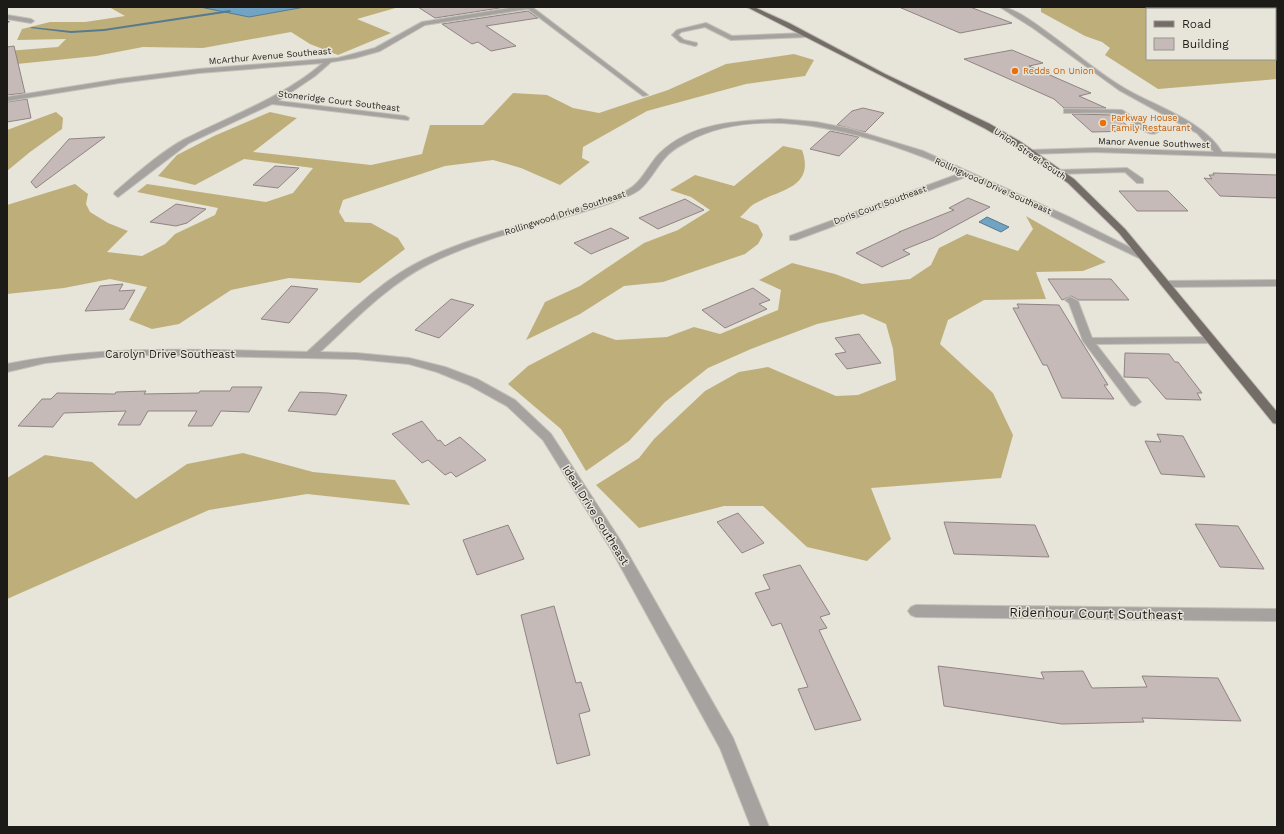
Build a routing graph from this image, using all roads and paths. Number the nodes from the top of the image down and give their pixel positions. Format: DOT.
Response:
graph roads {
  1 [pos="528,7"];
  2 [pos="750,7"];
  3 [pos="1003,7"];
  4 [pos="7,17"];
  5 [pos="30,21"];
  6 [pos="807,34"];
  7 [pos="695,44"];
  8 [pos="329,61"];
  9 [pos="645,95"];
  10 [pos="7,99"];
  11 [pos="271,102"];
  12 [pos="1067,111"];
  13 [pos="405,118"];
  14 [pos="1154,132"];
  15 [pos="1030,152"];
  16 [pos="1220,155"];
  17 [pos="1277,156"];
  18 [pos="1058,172"];
  19 [pos="968,173"];
  20 [pos="1140,182"];
  21 [pos="118,194"];
  22 [pos="793,238"];
  23 [pos="1142,256"];
  24 [pos="1277,283"];
  25 [pos="1165,284"];
  26 [pos="1070,300"];
  27 [pos="1211,340"];
  28 [pos="1088,341"];
  29 [pos="310,355"];
  30 [pos="7,368"];
  31 [pos="1134,402"];
  32 [pos="1277,420"];
  33 [pos="916,611"];
  34 [pos="1277,615"];
  35 [pos="760,827"];
  1 -- 8 [label="street, McArthur Avenue Southeast"];
  1 -- 9 [label="street"];
  2 -- 6 [label="main road, Union Street South"];
  3 -- 16 [label="street"];
  4 -- 5 [label="street"];
  6 -- 7 [label="street"];
  6 -- 15 [label="main road, Union Street South"];
  8 -- 10 [label="street, McArthur Avenue Southeast"];
  8 -- 11 [label="street"];
  11 -- 13 [label="street, Stoneridge Court Southeast"];
  11 -- 21 [label="street"];
  12 -- 14 [label="street"];
  15 -- 16 [label="street, Manor Avenue Southwest"];
  15 -- 18 [label="main road, Union Street South"];
  16 -- 17 [label="street, Manor Avenue Southwest"];
  18 -- 20 [label="street"];
  18 -- 23 [label="main road, Union Street South"];
  19 -- 22 [label="street, Doris Court Southeast"];
  19 -- 23 [label="street, Rollingwood Drive Southeast"];
  19 -- 29 [label="street, Rollingwood Drive Southeast"];
  23 -- 25 [label="main road, Union Street South"];
  24 -- 25 [label="street"];
  25 -- 27 [label="main road, Union Street South"];
  26 -- 28 [label="street"];
  27 -- 28 [label="street"];
  27 -- 32 [label="main road, Union Street South"];
  28 -- 31 [label="street"];
  29 -- 30 [label="street, Carolyn Drive Southeast"];
  29 -- 35 [label="street, Ideal Drive Southeast"];
  33 -- 34 [label="street, Ridenhour Court Southeast"];
}
